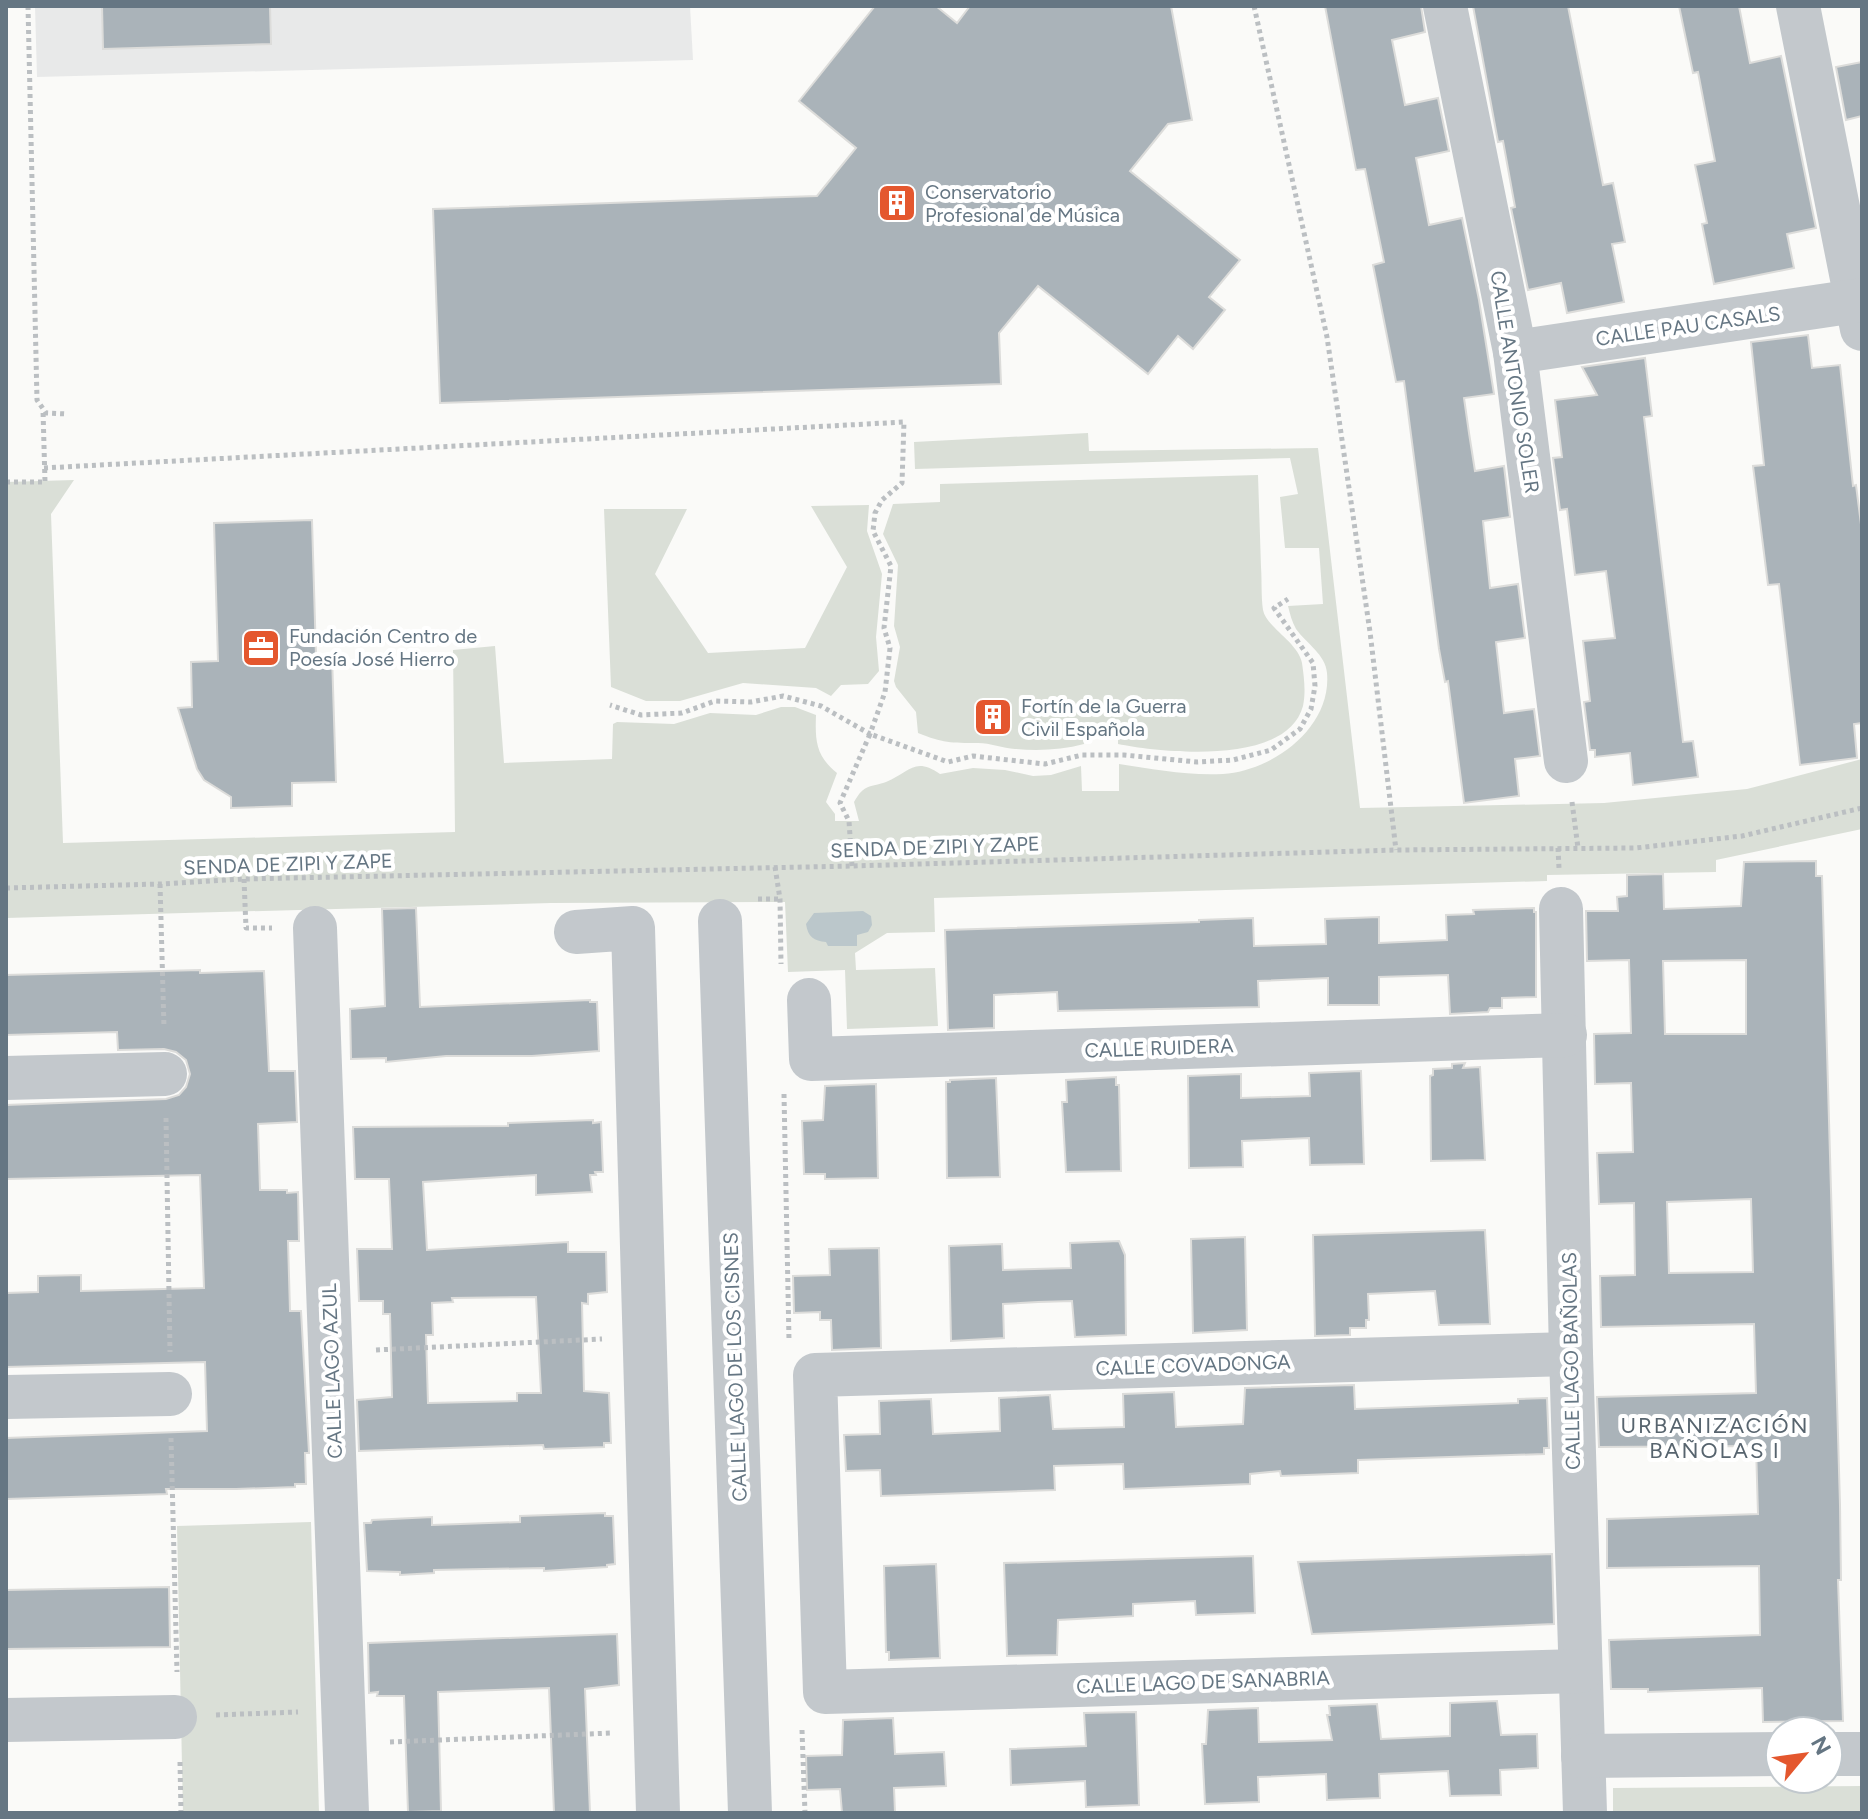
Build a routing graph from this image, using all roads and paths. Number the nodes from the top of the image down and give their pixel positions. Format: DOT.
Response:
graph roads {
  1 [pos="28,6"];
  2 [pos="1254,6"];
  3 [pos="1445,6"];
  4 [pos="1798,6"];
  5 [pos="1861,310"];
  6 [pos="1515,352"];
  7 [pos="43,409"];
  8 [pos="67,414"];
  9 [pos="44,468"];
  10 [pos="6,482"];
  11 [pos="1288,599"];
  12 [pos="610,705"];
  13 [pos="870,734"];
  14 [pos="1566,761"];
  15 [pos="1862,808"];
  16 [pos="1396,850"];
  17 [pos="852,866"];
  18 [pos="244,879"];
  19 [pos="6,888"];
  20 [pos="1561,909"];
  21 [pos="720,921"];
  22 [pos="246,928"];
  23 [pos="315,928"];
  24 [pos="576,932"];
  25 [pos="809,1000"];
  26 [pos="1565,1035"];
  27 [pos="165,1074"];
  28 [pos="6,1078"];
  29 [pos="644,1337"];
  30 [pos="331,1352"];
  31 [pos="1571,1354"];
  32 [pos="170,1394"];
  33 [pos="6,1397"];
  34 [pos="1580,1671"];
  35 [pos="825,1692"];
  36 [pos="175,1717"];
  37 [pos="6,1720"];
  38 [pos="344,1727"];
  39 [pos="656,1732"];
  40 [pos="1764,1754"];
  41 [pos="1583,1756"];
  42 [pos="347,1813"];
  43 [pos="658,1813"];
  44 [pos="750,1813"];
  45 [pos="1585,1813"];
  1 -- 7 [label="path"];
  2 -- 16 [label="path"];
  3 -- 6 [label="street, CALLE ANTONIO SOLER"];
  4 -- 5 [label="street"];
  5 -- 6 [label="street, CALLE PAU CASALS"];
  6 -- 14 [label="street, CALLE ANTONIO SOLER"];
  7 -- 8 [label="path"];
  7 -- 9 [label="path"];
  9 -- 10 [label="path"];
  9 -- 13 [label="path"];
  11 -- 13 [label="path"];
  12 -- 13 [label="path"];
  13 -- 17 [label="path"];
  15 -- 16 [label="path, SENDA DE ZIPI Y ZAPE"];
  16 -- 17 [label="path, SENDA DE ZIPI Y ZAPE"];
  17 -- 18 [label="path, SENDA DE ZIPI Y ZAPE"];
  18 -- 19 [label="path, SENDA DE ZIPI Y ZAPE"];
  18 -- 22 [label="path"];
  20 -- 26 [label="street, CALLE LAGO BAÑOLAS"];
  21 -- 44 [label="street, CALLE LAGO DE LOS CISNES"];
  23 -- 30 [label="street, CALLE LAGO AZUL"];
  24 -- 29 [label="street"];
  25 -- 26 [label="street, CALLE RUIDERA"];
  26 -- 31 [label="street, CALLE LAGO BAÑOLAS"];
  27 -- 28 [label="street"];
  29 -- 30 [label="path"];
  29 -- 39 [label="street"];
  30 -- 38 [label="street, CALLE LAGO AZUL"];
  31 -- 34 [label="street, CALLE LAGO BAÑOLAS"];
  31 -- 35 [label="street, CALLE COVADONGA"];
  32 -- 33 [label="street"];
  34 -- 35 [label="street, CALLE LAGO DE SANABRIA"];
  34 -- 41 [label="street, CALLE LAGO BAÑOLAS"];
  36 -- 37 [label="street"];
  36 -- 38 [label="path"];
  38 -- 39 [label="path"];
  38 -- 42 [label="street, CALLE LAGO AZUL"];
  39 -- 43 [label="street"];
  40 -- 41 [label="street"];
  41 -- 45 [label="street, CALLE LAGO BAÑOLAS"];
}
